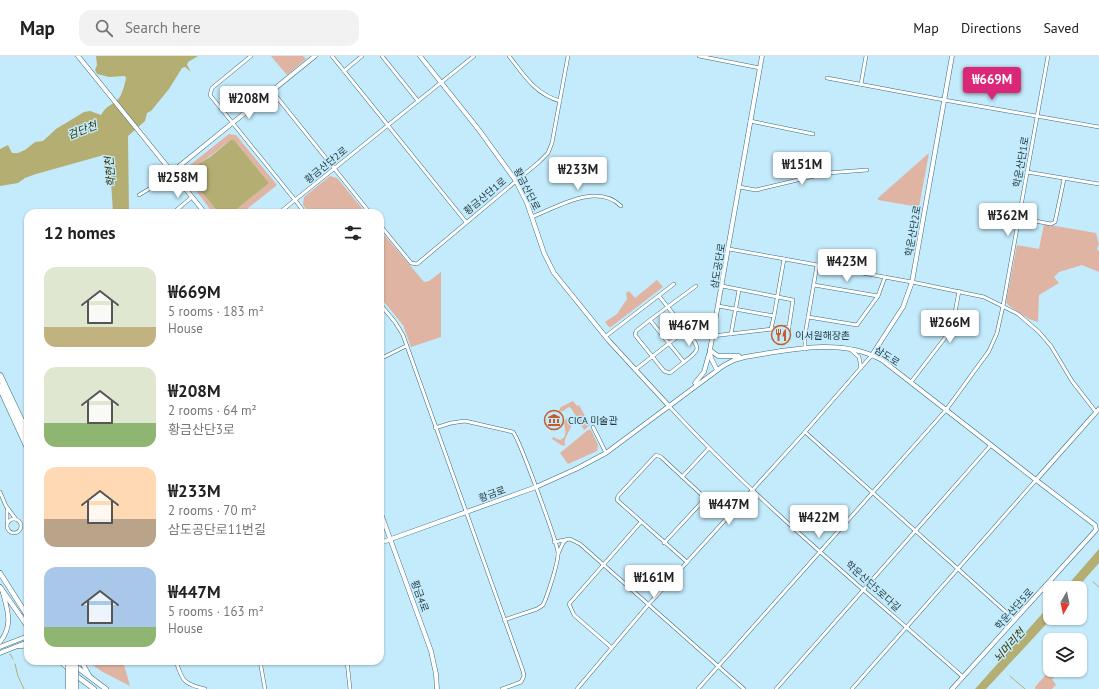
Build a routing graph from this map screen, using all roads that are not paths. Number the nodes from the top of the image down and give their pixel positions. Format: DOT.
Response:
graph roads {
  1 [pos="78,56"];
  2 [pos="251,56"];
  3 [pos="315,56"];
  4 [pos="332,56"];
  5 [pos="362,56"];
  6 [pos="382,56"];
  7 [pos="420,56"];
  8 [pos="474,56"];
  9 [pos="509,56"];
  10 [pos="568,56"];
  11 [pos="699,56"];
  12 [pos="762,56"];
  13 [pos="866,56"];
  14 [pos="952,56"];
  15 [pos="1048,56"];
  16 [pos="760,68"];
  17 [pos="344,71"];
  18 [pos="826,78"];
  19 [pos="441,82"];
  20 [pos="861,84"];
  21 [pos="272,91"];
  22 [pos="944,100"];
  23 [pos="418,101"];
  24 [pos="560,101"];
  25 [pos="1037,116"];
  26 [pos="750,121"];
  27 [pos="232,123"];
  28 [pos="388,126"];
  29 [pos="1099,127"];
  30 [pos="813,134"];
  31 [pos="333,169"];
  32 [pos="867,170"];
  33 [pos="172,172"];
  34 [pos="1027,172"];
  35 [pos="1064,179"];
  36 [pos="516,181"];
  37 [pos="1099,184"];
  38 [pos="739,187"];
  39 [pos="139,195"];
  40 [pos="192,197"];
  41 [pos="295,200"];
  42 [pos="621,206"];
  43 [pos="178,209"];
  44 [pos="202,209"];
  45 [pos="284,209"];
  46 [pos="302,209"];
  47 [pos="367,209"];
  48 [pos="532,217"];
  49 [pos="1019,218"];
  50 [pos="466,222"];
  51 [pos="384,231"];
  52 [pos="729,249"];
  53 [pos="784,259"];
  54 [pos="817,265"];
  55 [pos="885,277"];
  56 [pos="912,282"];
  57 [pos="674,284"];
  58 [pos="814,285"];
  59 [pos="696,286"];
  60 [pos="722,286"];
  61 [pos="739,290"];
  62 [pos="959,291"];
  63 [pos="658,296"];
  64 [pos="777,296"];
  65 [pos="878,296"];
  66 [pos="718,306"];
  67 [pos="1003,306"];
  68 [pos="667,307"];
  69 [pos="384,309"];
  70 [pos="736,310"];
  71 [pos="774,316"];
  72 [pos="808,317"];
  73 [pos="650,320"];
  74 [pos="789,327"];
  75 [pos="772,329"];
  76 [pos="686,330"];
  77 [pos="788,332"];
  78 [pos="731,334"];
  79 [pos="606,336"];
  80 [pos="712,336"];
  81 [pos="669,344"];
  82 [pos="406,346"];
  83 [pos="805,349"];
  84 [pos="849,349"];
  85 [pos="710,350"];
  86 [pos="653,356"];
  87 [pos="753,356"];
  88 [pos="872,356"];
  89 [pos="384,357"];
  90 [pos="684,362"];
  91 [pos="861,368"];
  92 [pos="635,370"];
  93 [pos="717,370"];
  94 [pos="0,376"];
  95 [pos="910,382"];
  96 [pos="0,387"];
  97 [pos="691,388"];
  98 [pos="669,406"];
  99 [pos="946,410"];
  100 [pos="1098,411"];
  101 [pos="593,426"];
  102 [pos="24,427"];
  103 [pos="436,428"];
  104 [pos="805,432"];
  105 [pos="24,439"];
  106 [pos="991,445"];
  107 [pos="708,448"];
  108 [pos="606,453"];
  109 [pos="682,477"];
  110 [pos="1036,480"];
  111 [pos="536,487"];
  112 [pos="752,490"];
  113 [pos="0,492"];
  114 [pos="873,493"];
  115 [pos="6,506"];
  116 [pos="465,512"];
  117 [pos="16,519"];
  118 [pos="384,521"];
  119 [pos="1090,521"];
  120 [pos="641,522"];
  121 [pos="7,523"];
  122 [pos="914,531"];
  123 [pos="552,536"];
  124 [pos="391,539"];
  125 [pos="566,539"];
  126 [pos="562,540"];
  127 [pos="384,542"];
  128 [pos="554,542"];
  129 [pos="664,543"];
  130 [pos="821,551"];
  131 [pos="558,556"];
  132 [pos="687,562"];
  133 [pos="604,564"];
  134 [pos="957,569"];
  135 [pos="0,573"];
  136 [pos="0,587"];
  137 [pos="864,589"];
  138 [pos="3,592"];
  139 [pos="649,604"];
  140 [pos="24,610"];
  141 [pos="504,620"];
  142 [pos="1015,620"];
  143 [pos="24,623"];
  144 [pos="906,627"];
  145 [pos="24,638"];
  146 [pos="24,644"];
  147 [pos="1,645"];
  148 [pos="612,648"];
  149 [pos="0,653"];
  150 [pos="64,665"];
  151 [pos="69,665"];
  152 [pos="74,665"];
  153 [pos="75,665"];
  154 [pos="83,665"];
  155 [pos="177,665"];
  156 [pos="261,665"];
  157 [pos="347,665"];
  158 [pos="718,666"];
  159 [pos="963,677"];
  160 [pos="92,680"];
  161 [pos="69,689"];
  162 [pos="75,689"];
  163 [pos="94,689"];
  164 [pos="106,689"];
  165 [pos="205,689"];
  166 [pos="265,689"];
  167 [pos="350,689"];
  168 [pos="437,689"];
  169 [pos="502,689"];
  170 [pos="578,689"];
  171 [pos="698,689"];
  172 [pos="744,689"];
  173 [pos="776,689"];
  174 [pos="852,689"];
  175 [pos="952,689"];
  1 -- 33 [label="street"];
  2 -- 27 [label="street"];
  3 -- 21 [label="street"];
  4 -- 17 [label="street"];
  5 -- 17 [label="street"];
  6 -- 23 [label="street"];
  7 -- 19 [label="street, 황금산단로"];
  8 -- 19 [label="street, 황금산단2로"];
  9 -- 24 [label="street"];
  10 -- 24 [label="street, 황금산단1로"];
  11 -- 16 [label="street"];
  12 -- 16 [label="street, 삼도공단로"];
  13 -- 20 [label="street"];
  14 -- 22 [label="street, 학운산단2로"];
  15 -- 25 [label="street, 학운산단1로"];
  16 -- 26 [label="street, 삼도공단로"];
  17 -- 28 [label="street"];
  18 -- 20 [label="street"];
  19 -- 23 [label="street, 황금산단2로"];
  19 -- 36 [label="street, 황금산단로"];
  20 -- 22 [label="street"];
  21 -- 27 [label="street"];
  21 -- 31 [label="street"];
  22 -- 25 [label="street"];
  22 -- 56 [label="street, 학운산단2로"];
  23 -- 28 [label="street, 황금산단2로"];
  24 -- 36 [label="street, 황금산단1로"];
  25 -- 29 [label="street"];
  25 -- 34 [label="street, 학운산단1로"];
  26 -- 30 [label="street"];
  26 -- 38 [label="street, 삼도공단로"];
  27 -- 33 [label="street"];
  27 -- 41 [label="street"];
  28 -- 31 [label="street, 황금산단2로"];
  28 -- 50 [label="street"];
  31 -- 41 [label="street, 황금산단2로"];
  31 -- 47 [label="street"];
  32 -- 38 [label="street"];
  33 -- 39 [label="street"];
  33 -- 40 [label="street"];
  34 -- 35 [label="street"];
  34 -- 49 [label="street, 학운산단1로"];
  35 -- 37 [label="street"];
  35 -- 49 [label="street"];
  36 -- 48 [label="street, 황금산단로"];
  36 -- 50 [label="street, 황금산단1로"];
  38 -- 52 [label="street, 삼도공단로"];
  40 -- 43 [label="street"];
  40 -- 44 [label="street"];
  41 -- 45 [label="street, 황금산단2로"];
  41 -- 46 [label="street"];
  42 -- 48 [label="street"];
  48 -- 79 [label="street, 황금산단로"];
  49 -- 67 [label="street, 학운산단1로"];
  50 -- 51 [label="street, 황금산단1로"];
  52 -- 53 [label="street"];
  52 -- 60 [label="street, 삼도공단로"];
  53 -- 54 [label="street"];
  53 -- 64 [label="street"];
  54 -- 55 [label="street"];
  54 -- 58 [label="street"];
  55 -- 56 [label="street"];
  55 -- 65 [label="street"];
  56 -- 62 [label="street"];
  56 -- 88 [label="street, 학운산단2로"];
  57 -- 63 [label="street"];
  58 -- 65 [label="street"];
  58 -- 72 [label="street"];
  59 -- 68 [label="street"];
  60 -- 61 [label="street"];
  60 -- 66 [label="street, 삼도공단로"];
  61 -- 64 [label="street"];
  61 -- 70 [label="street"];
  62 -- 67 [label="street"];
  62 -- 95 [label="street"];
  63 -- 68 [label="street"];
  63 -- 79 [label="street"];
  64 -- 71 [label="street"];
  64 -- 74 [label="street"];
  65 -- 72 [label="street"];
  66 -- 70 [label="street"];
  66 -- 80 [label="street, 삼도공단로"];
  67 -- 99 [label="street, 학운산단1로"];
  67 -- 100 [label="street"];
  68 -- 73 [label="street"];
  68 -- 76 [label="street"];
  69 -- 82 [label="street"];
  70 -- 71 [label="street"];
  70 -- 78 [label="street"];
  71 -- 75 [label="street"];
  72 -- 83 [label="street"];
  73 -- 81 [label="street"];
  73 -- 86 [label="street"];
  74 -- 75 [label="street"];
  74 -- 77 [label="street"];
  75 -- 78 [label="street"];
  76 -- 81 [label="street"];
  76 -- 90 [label="street"];
  78 -- 80 [label="street"];
  79 -- 92 [label="street, 황금산단로"];
  80 -- 85 [label="street, 삼도공단로"];
  81 -- 86 [label="street"];
  81 -- 90 [label="street"];
  82 -- 89 [label="street"];
  82 -- 103 [label="street"];
  83 -- 84 [label="street, 삼도로"];
  83 -- 87 [label="street, 삼도로"];
  84 -- 88 [label="street, 삼도로"];
  84 -- 91 [label="street"];
  85 -- 87 [label="street"];
  85 -- 93 [label="street, 삼도공단로"];
  85 -- 97 [label="street"];
  86 -- 90 [label="street"];
  86 -- 92 [label="street"];
  87 -- 93 [label="street, 삼도로"];
  88 -- 91 [label="street"];
  88 -- 95 [label="street, 삼도로"];
  91 -- 104 [label="street"];
  92 -- 98 [label="street, 황금산단로"];
  93 -- 97 [label="street, 삼도로"];
  94 -- 102 [label="highway"];
  95 -- 99 [label="street, 삼도로"];
  96 -- 105 [label="highway"];
  97 -- 98 [label="street, 삼도로"];
  98 -- 107 [label="street, 학운산단5로다길"];
  98 -- 108 [label="street, 삼도로"];
  99 -- 106 [label="street, 삼도로"];
  99 -- 114 [label="street, 학운산단1로"];
  100 -- 110 [label="street"];
  101 -- 108 [label="street"];
  103 -- 111 [label="street"];
  103 -- 116 [label="street"];
  104 -- 112 [label="street"];
  104 -- 114 [label="street"];
  106 -- 110 [label="street, 삼도로"];
  106 -- 122 [label="street"];
  107 -- 109 [label="street"];
  107 -- 112 [label="street, 학운산단5로다길"];
  108 -- 111 [label="street, 황금로"];
  109 -- 120 [label="street"];
  109 -- 129 [label="street"];
  110 -- 119 [label="street, 삼도로"];
  110 -- 134 [label="street"];
  111 -- 116 [label="street, 황금로"];
  111 -- 123 [label="street"];
  112 -- 130 [label="street, 학운산단5로다길"];
  112 -- 132 [label="street"];
  113 -- 115 [label="street"];
  114 -- 122 [label="street"];
  114 -- 130 [label="street, 학운산단1로"];
  115 -- 117 [label="street"];
  115 -- 121 [label="street"];
  116 -- 124 [label="street, 황금로"];
  116 -- 141 [label="street"];
  117 -- 121 [label="street"];
  117 -- 121 [label="street"];
  118 -- 124 [label="street, 황금4로"];
  119 -- 142 [label="street, 학운산단5로"];
  120 -- 129 [label="street"];
  120 -- 133 [label="street"];
  122 -- 134 [label="street"];
  122 -- 137 [label="street"];
  123 -- 126 [label="street"];
  123 -- 128 [label="street"];
  124 -- 127 [label="street, 황금로"];
  124 -- 168 [label="street, 황금4로"];
  125 -- 126 [label="street"];
  125 -- 131 [label="street"];
  125 -- 133 [label="street"];
  126 -- 128 [label="street"];
  128 -- 131 [label="street"];
  129 -- 132 [label="street"];
  130 -- 137 [label="street, 학운산단5로다길"];
  130 -- 158 [label="street, 학운산단1로"];
  131 -- 141 [label="street"];
  132 -- 139 [label="street"];
  133 -- 139 [label="street"];
  133 -- 148 [label="street"];
  134 -- 142 [label="street"];
  134 -- 144 [label="street"];
  135 -- 140 [label="main road"];
  136 -- 138 [label="main road"];
  137 -- 144 [label="street, 학운산단5로다길"];
  137 -- 173 [label="street"];
  138 -- 143 [label="main road"];
  138 -- 147 [label="street"];
  139 -- 148 [label="street"];
  139 -- 158 [label="street"];
  141 -- 169 [label="street"];
  142 -- 159 [label="street, 학운산단5로"];
  144 -- 159 [label="street, 학운산단5로다길"];
  144 -- 174 [label="street"];
  145 -- 147 [label="street"];
  146 -- 149 [label="street"];
  148 -- 170 [label="street"];
  150 -- 163 [label="main road"];
  151 -- 161 [label="highway, bridge"];
  152 -- 160 [label="main road"];
  153 -- 162 [label="highway, bridge"];
  154 -- 160 [label="street"];
  155 -- 165 [label="street"];
  156 -- 166 [label="street"];
  157 -- 167 [label="street"];
  158 -- 171 [label="street, 학운산단1로"];
  158 -- 172 [label="street"];
  159 -- 175 [label="street, 학운산단5로"];
  160 -- 164 [label="main road"];
}
